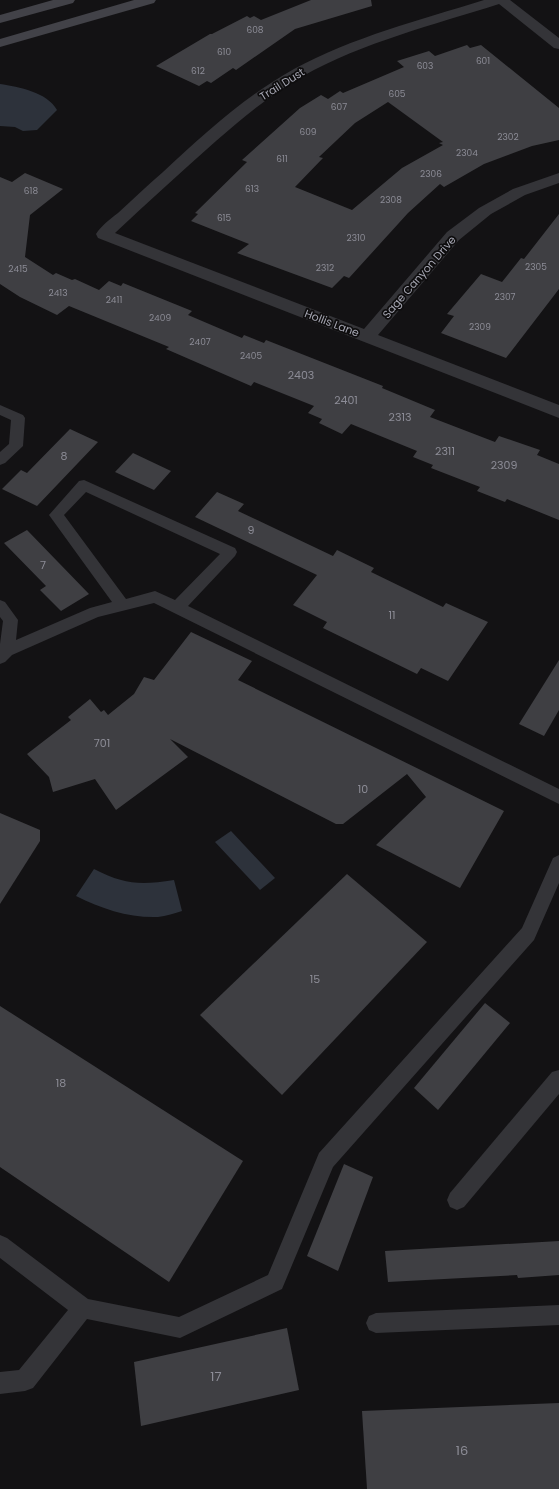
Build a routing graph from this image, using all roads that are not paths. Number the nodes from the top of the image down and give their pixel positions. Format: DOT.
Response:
graph roads {
  1 [pos="68,0"];
  2 [pos="149,0"];
  3 [pos="498,0"];
  4 [pos="502,0"];
  5 [pos="0,19"];
  6 [pos="0,43"];
  7 [pos="559,45"];
  8 [pos="559,178"];
  9 [pos="104,234"];
  10 [pos="367,337"];
  11 [pos="0,410"];
  12 [pos="559,412"];
  13 [pos="0,460"];
  14 [pos="122,605"];
  15 [pos="0,606"];
  16 [pos="178,607"];
  17 [pos="2,653"];
  18 [pos="559,797"];
  19 [pos="559,863"];
  20 [pos="559,1079"];
  21 [pos="457,1200"];
  22 [pos="0,1245"];
  23 [pos="84,1308"];
  24 [pos="559,1315"];
  25 [pos="376,1323"];
  26 [pos="0,1383"];
  1 -- 5 [label="street"];
  2 -- 6 [label="street"];
  3 -- 9 [label="street, Trail Dust"];
  4 -- 7 [label="street"];
  8 -- 10 [label="street, Sage Canyon Drive"];
  9 -- 10 [label="street, Hollis Lane"];
  10 -- 12 [label="street, Hollis Lane"];
  11 -- 13 [label="lane"];
  14 -- 16 [label="lane"];
  14 -- 16 [label="lane"];
  14 -- 17 [label="lane"];
  15 -- 17 [label="lane"];
  16 -- 18 [label="lane"];
  19 -- 23 [label="lane"];
  20 -- 21 [label="lane"];
  22 -- 23 [label="lane"];
  23 -- 26 [label="lane"];
  24 -- 25 [label="lane"];
}
